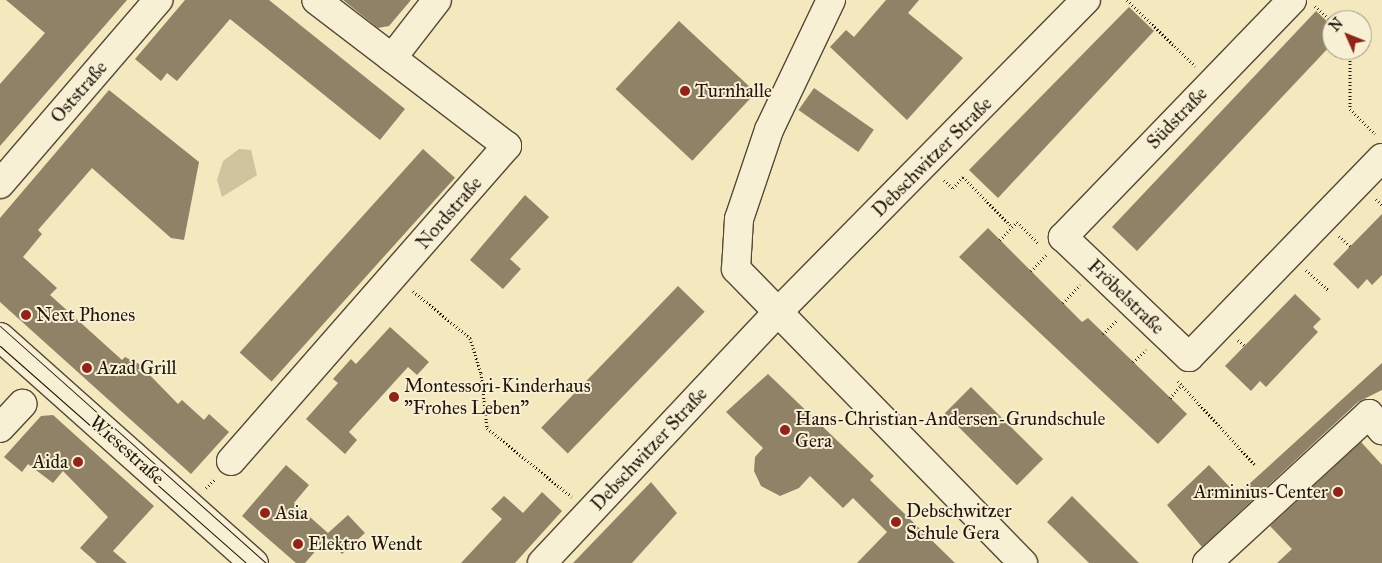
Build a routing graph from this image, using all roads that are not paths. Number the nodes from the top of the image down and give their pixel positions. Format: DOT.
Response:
graph roads {
  1 [pos="158,0"];
  2 [pos="316,0"];
  3 [pos="437,0"];
  4 [pos="831,0"];
  5 [pos="1086,0"];
  6 [pos="1292,0"];
  7 [pos="392,58"];
  8 [pos="1382,158"];
  9 [pos="0,184"];
  10 [pos="1056,245"];
  11 [pos="777,312"];
  12 [pos="0,336"];
  13 [pos="22,404"];
  14 [pos="0,428"];
  15 [pos="1382,430"];
  16 [pos="231,461"];
  17 [pos="254,563"];
  18 [pos="542,563"];
  19 [pos="1023,563"];
  20 [pos="1207,563"];
  1 -- 9 [label="street, Oststraße"];
  2 -- 7 [label="street, Nordstraße"];
  3 -- 7 [label="street"];
  4 -- 11 [label="street"];
  5 -- 11 [label="street, Debschwitzer Straße"];
  6 -- 10 [label="street, Südstraße"];
  7 -- 16 [label="street, Nordstraße"];
  8 -- 10 [label="street, Fröbelstraße"];
  11 -- 18 [label="street, Debschwitzer Straße"];
  11 -- 19 [label="street"];
  12 -- 17 [label="street, Wiesestraße"];
  13 -- 14 [label="street"];
  15 -- 20 [label="street"];
}
